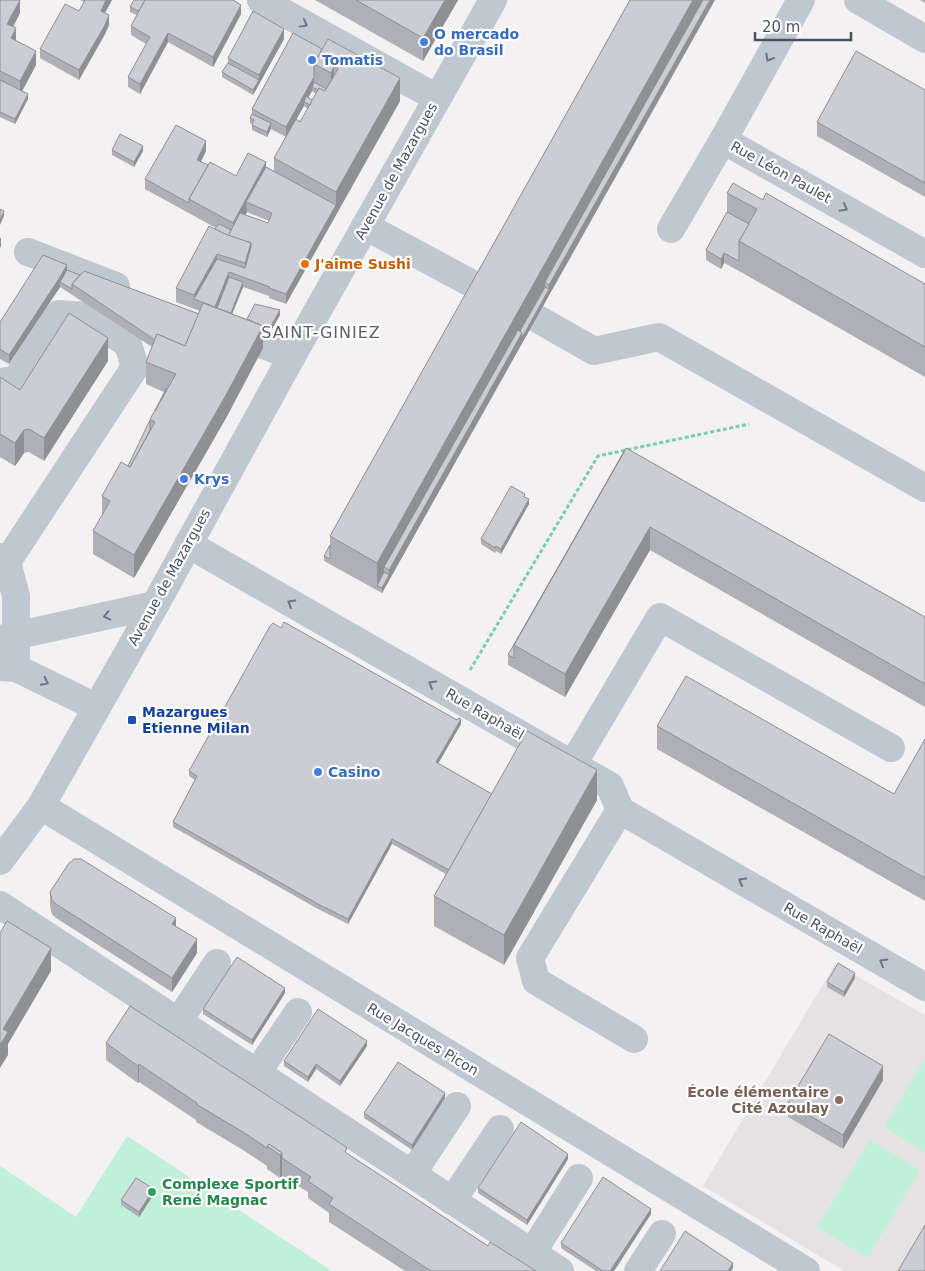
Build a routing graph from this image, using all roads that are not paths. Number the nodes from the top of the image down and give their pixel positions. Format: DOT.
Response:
graph roads {
  1 [pos="261,0"];
  2 [pos="492,0"];
  3 [pos="801,0"];
  4 [pos="858,0"];
  5 [pos="925,39"];
  6 [pos="437,98"];
  7 [pos="724,140"];
  8 [pos="365,226"];
  9 [pos="671,229"];
  10 [pos="28,252"];
  11 [pos="925,254"];
  12 [pos="478,287"];
  13 [pos="137,295"];
  14 [pos="536,318"];
  15 [pos="210,323"];
  16 [pos="292,356"];
  17 [pos="0,382"];
  18 [pos="925,488"];
  19 [pos="188,544"];
  20 [pos="3,560"];
  21 [pos="155,605"];
  22 [pos="7,638"];
  23 [pos="8,668"];
  24 [pos="96,707"];
  25 [pos="891,748"];
  26 [pos="573,764"];
  27 [pos="41,806"];
  28 [pos="620,810"];
  29 [pos="0,862"];
  30 [pos="0,905"];
  31 [pos="217,963"];
  32 [pos="925,987"];
  33 [pos="298,1012"];
  34 [pos="178,1022"];
  35 [pos="634,1039"];
  36 [pos="257,1073"];
  37 [pos="457,1106"];
  38 [pos="500,1128"];
  39 [pos="412,1174"];
  40 [pos="579,1178"];
  41 [pos="452,1201"];
  42 [pos="662,1234"];
  43 [pos="532,1253"];
  44 [pos="560,1271"];
  45 [pos="638,1271"];
  46 [pos="806,1271"];
  1 -- 6 [label="street, one-way"];
  2 -- 6 [label="street, Avenue de Mazargues"];
  3 -- 7 [label="street, Rue Léon Paulet, one-way"];
  4 -- 5 [label="street"];
  6 -- 8 [label="street, Avenue de Mazargues"];
  7 -- 9 [label="street"];
  7 -- 11 [label="street, Rue Léon Paulet, one-way"];
  8 -- 12 [label="street"];
  8 -- 16 [label="street, Avenue de Mazargues"];
  10 -- 13 [label="street"];
  14 -- 18 [label="street"];
  15 -- 16 [label="street"];
  16 -- 19 [label="street, Avenue de Mazargues"];
  17 -- 20 [label="street"];
  19 -- 21 [label="street, Avenue de Mazargues"];
  26 -- 19 [label="street, Rue Raphaël, one-way"];
  20 -- 22 [label="street"];
  21 -- 22 [label="street, one-way"];
  21 -- 24 [label="street, Avenue de Mazargues"];
  22 -- 23 [label="street"];
  23 -- 24 [label="street, one-way"];
  24 -- 27 [label="street, Avenue de Mazargues"];
  25 -- 26 [label="street"];
  26 -- 28 [label="street, Rue Raphaël"];
  27 -- 29 [label="street, Avenue de Mazargues"];
  27 -- 46 [label="street, Rue Jacques Picon"];
  32 -- 28 [label="street, Rue Raphaël, one-way"];
  28 -- 35 [label="street"];
  30 -- 34 [label="street"];
  31 -- 34 [label="street"];
  33 -- 36 [label="street"];
  34 -- 36 [label="street"];
  36 -- 39 [label="street"];
  37 -- 39 [label="street"];
  38 -- 41 [label="street"];
  39 -- 41 [label="street"];
  40 -- 43 [label="street"];
  41 -- 43 [label="street"];
  42 -- 45 [label="street"];
  43 -- 44 [label="street"];
}
